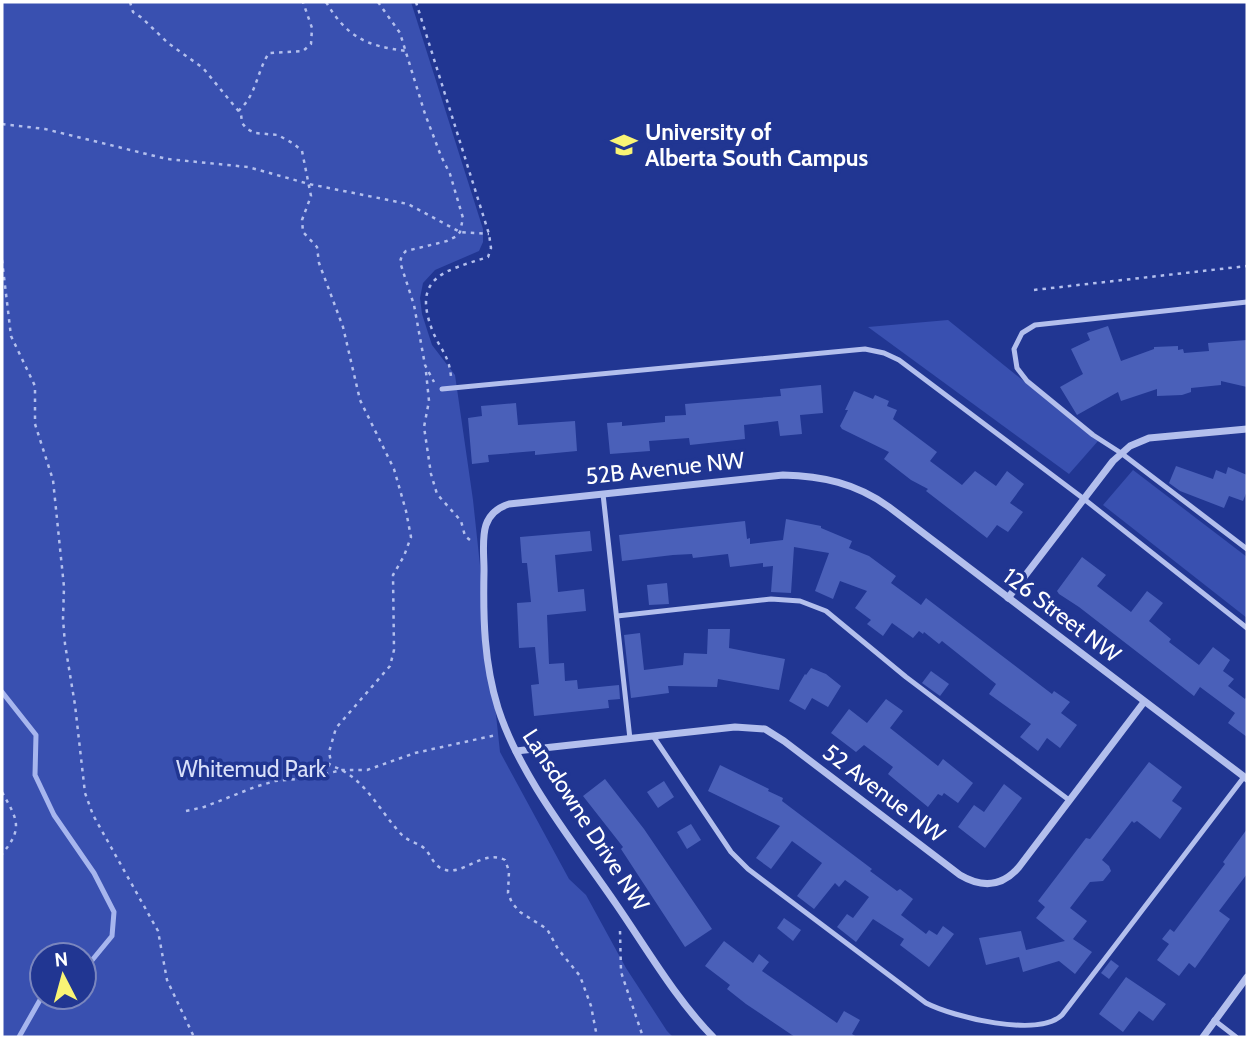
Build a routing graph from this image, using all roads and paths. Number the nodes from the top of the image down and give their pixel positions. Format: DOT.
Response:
graph roads {
  1 [pos="130,2"];
  2 [pos="303,2"];
  3 [pos="326,2"];
  4 [pos="378,2"];
  5 [pos="416,2"];
  6 [pos="406,51"];
  7 [pos="238,111"];
  8 [pos="2,124"];
  9 [pos="309,184"];
  10 [pos="460,232"];
  11 [pos="489,234"];
  12 [pos="2,260"];
  13 [pos="1247,266"];
  14 [pos="1034,290"];
  15 [pos="1247,302"];
  16 [pos="425,365"];
  17 [pos="452,388"];
  18 [pos="442,389"];
  19 [pos="1247,429"];
  20 [pos="1121,453"];
  21 [pos="850,485"];
  22 [pos="603,494"];
  23 [pos="1084,499"];
  24 [pos="488,517"];
  25 [pos="1247,549"];
  26 [pos="484,550"];
  27 [pos="1007,598"];
  28 [pos="617,616"];
  29 [pos="1247,628"];
  30 [pos="1144,702"];
  31 [pos="507,733"];
  32 [pos="653,736"];
  33 [pos="630,739"];
  34 [pos="516,751"];
  35 [pos="342,770"];
  36 [pos="1246,778"];
  37 [pos="2,792"];
  38 [pos="1069,800"];
  39 [pos="186,811"];
  40 [pos="2,854"];
  41 [pos="621,911"];
  42 [pos="1247,977"];
  43 [pos="1214,1020"];
  44 [pos="194,1037"];
  45 [pos="597,1037"];
  46 [pos="643,1037"];
  47 [pos="713,1037"];
  48 [pos="1203,1037"];
  49 [pos="1236,1037"];
  1 -- 7 [label="path"];
  2 -- 7 [label="path"];
  3 -- 6 [label="path"];
  4 -- 6 [label="path"];
  5 -- 11 [label="path"];
  6 -- 10 [label="path"];
  7 -- 9 [label="path"];
  8 -- 9 [label="path"];
  9 -- 10 [label="path"];
  9 -- 35 [label="path"];
  10 -- 11 [label="path"];
  10 -- 16 [label="path"];
  11 -- 17 [label="path"];
  12 -- 44 [label="path"];
  13 -- 14 [label="path"];
  15 -- 20 [label="lane"];
  16 -- 18 [label="path"];
  16 -- 26 [label="path"];
  17 -- 18 [label="lane"];
  17 -- 23 [label="lane"];
  19 -- 20 [label="street"];
  20 -- 23 [label="street"];
  20 -- 25 [label="lane"];
  21 -- 22 [label="street, 52B Avenue NW"];
  21 -- 27 [label="street, 126 Street NW"];
  22 -- 24 [label="street, 52B Avenue NW"];
  22 -- 28 [label="lane"];
  23 -- 27 [label="street"];
  23 -- 29 [label="lane"];
  24 -- 26 [label="street, Lansdowne Drive NW"];
  26 -- 31 [label="street, Lansdowne Drive NW"];
  27 -- 30 [label="street, 126 Street NW"];
  28 -- 33 [label="lane"];
  28 -- 38 [label="lane"];
  30 -- 36 [label="street, 126 Street NW"];
  30 -- 38 [label="street, 52 Avenue NW"];
  31 -- 34 [label="street, Lansdowne Drive NW"];
  31 -- 35 [label="path"];
  32 -- 33 [label="street, 52 Avenue NW"];
  32 -- 36 [label="lane"];
  32 -- 38 [label="street, 52 Avenue NW"];
  33 -- 34 [label="street, 52 Avenue NW"];
  34 -- 41 [label="street, Lansdowne Drive NW"];
  35 -- 39 [label="path"];
  35 -- 45 [label="path"];
  37 -- 40 [label="path"];
  41 -- 46 [label="path"];
  41 -- 47 [label="street, Lansdowne Drive NW"];
  42 -- 43 [label="street"];
  43 -- 48 [label="street"];
  43 -- 49 [label="lane"];
}
